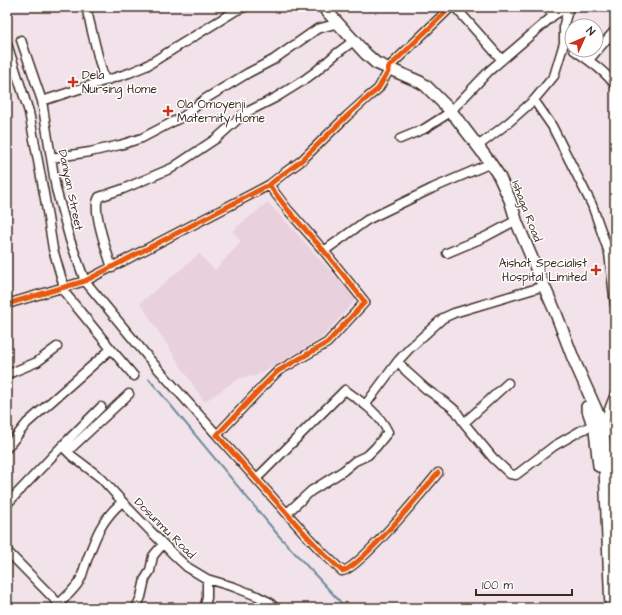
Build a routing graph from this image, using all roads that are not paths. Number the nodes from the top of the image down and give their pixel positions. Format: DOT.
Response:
graph roads {
  1 [pos="86,7"];
  2 [pos="245,7"];
  3 [pos="320,7"];
  4 [pos="324,7"];
  5 [pos="451,7"];
  6 [pos="455,7"];
  7 [pos="546,7"];
  8 [pos="568,7"];
  9 [pos="231,10"];
  10 [pos="554,15"];
  11 [pos="565,18"];
  12 [pos="335,24"];
  13 [pos="615,30"];
  14 [pos="21,40"];
  15 [pos="352,42"];
  16 [pos="7,44"];
  17 [pos="564,44"];
  18 [pos="586,58"];
  19 [pos="502,60"];
  20 [pos="589,60"];
  21 [pos="388,70"];
  22 [pos="106,81"];
  23 [pos="615,85"];
  24 [pos="534,100"];
  25 [pos="42,101"];
  26 [pos="450,112"];
  27 [pos="400,139"];
  28 [pos="478,146"];
  29 [pos="51,158"];
  30 [pos="489,164"];
  31 [pos="270,186"];
  32 [pos="513,222"];
  33 [pos="324,251"];
  34 [pos="612,252"];
  35 [pos="447,253"];
  36 [pos="112,268"];
  37 [pos="85,281"];
  38 [pos="63,287"];
  39 [pos="541,287"];
  40 [pos="7,304"];
  41 [pos="615,305"];
  42 [pos="57,346"];
  43 [pos="111,349"];
  44 [pos="398,361"];
  45 [pos="7,374"];
  46 [pos="134,376"];
  47 [pos="508,383"];
  48 [pos="130,394"];
  49 [pos="615,394"];
  50 [pos="366,404"];
  51 [pos="101,407"];
  52 [pos="464,423"];
  53 [pos="598,425"];
  54 [pos="217,435"];
  55 [pos="7,448"];
  56 [pos="68,451"];
  57 [pos="438,474"];
  58 [pos="256,479"];
  59 [pos="122,502"];
  60 [pos="7,504"];
  61 [pos="287,513"];
  62 [pos="163,544"];
  63 [pos="7,551"];
  64 [pos="207,579"];
  65 [pos="61,606"];
  66 [pos="136,608"];
  67 [pos="204,608"];
  68 [pos="275,608"];
  69 [pos="605,608"];
  70 [pos="611,608"];
  1 -- 22 [label="street"];
  2 -- 9 [label="street"];
  3 -- 12 [label="main road, Ishaga Road"];
  4 -- 21 [label="main road, Ishaga Road"];
  5 -- 21 [label="street"];
  6 -- 19 [label="street"];
  7 -- 10 [label="street"];
  8 -- 10 [label="street"];
  8 -- 11 [label="street"];
  9 -- 22 [label="street"];
  10 -- 19 [label="street"];
  12 -- 15 [label="main road, Ishaga Road"];
  12 -- 29 [label="street"];
  13 -- 20 [label="street"];
  14 -- 25 [label="street, Daniyan Street"];
  15 -- 21 [label="main road, Ishaga Road"];
  15 -- 36 [label="street"];
  16 -- 38 [label="street"];
  17 -- 24 [label="street"];
  18 -- 20 [label="street"];
  19 -- 26 [label="street"];
  20 -- 23 [label="street"];
  21 -- 26 [label="main road, Ishaga Road"];
  21 -- 31 [label="street"];
  22 -- 25 [label="street"];
  24 -- 28 [label="street"];
  24 -- 34 [label="street"];
  25 -- 29 [label="street, Daniyan Street"];
  26 -- 27 [label="street"];
  26 -- 28 [label="main road, Ishaga Road"];
  26 -- 30 [label="main road, Ishaga Road"];
  28 -- 53 [label="main road, Ishaga Road"];
  29 -- 37 [label="street, Daniyan Street"];
  30 -- 32 [label="main road, Ishaga Road"];
  30 -- 33 [label="street"];
  31 -- 33 [label="street"];
  31 -- 36 [label="street"];
  32 -- 35 [label="street"];
  32 -- 39 [label="main road, Ishaga Road"];
  33 -- 54 [label="street"];
  34 -- 41 [label="street"];
  36 -- 37 [label="street"];
  37 -- 38 [label="street"];
  37 -- 54 [label="street, Daniyan Street"];
  38 -- 40 [label="street"];
  38 -- 43 [label="street"];
  39 -- 44 [label="street"];
  39 -- 53 [label="main road, Ishaga Road"];
  42 -- 45 [label="street"];
  43 -- 46 [label="street"];
  43 -- 55 [label="street"];
  44 -- 50 [label="street"];
  44 -- 52 [label="street"];
  47 -- 52 [label="street"];
  48 -- 56 [label="street"];
  49 -- 53 [label="street"];
  50 -- 58 [label="street"];
  50 -- 61 [label="street"];
  51 -- 56 [label="street"];
  52 -- 53 [label="street"];
  53 -- 69 [label="main road, Ishaga Road"];
  53 -- 70 [label="main road, Ishaga Road"];
  54 -- 58 [label="street, Daniyan Street"];
  56 -- 59 [label="street, Dosunmu Road"];
  56 -- 60 [label="street"];
  57 -- 61 [label="street, Daniyan Street"];
  58 -- 61 [label="street, Daniyan Street"];
  59 -- 62 [label="street, Dosunmu Road"];
  59 -- 65 [label="street"];
  62 -- 64 [label="street, Dosunmu Road"];
  62 -- 66 [label="street"];
  63 -- 65 [label="street"];
  64 -- 67 [label="street"];
  64 -- 68 [label="street, Dosunmu Road"];
}
